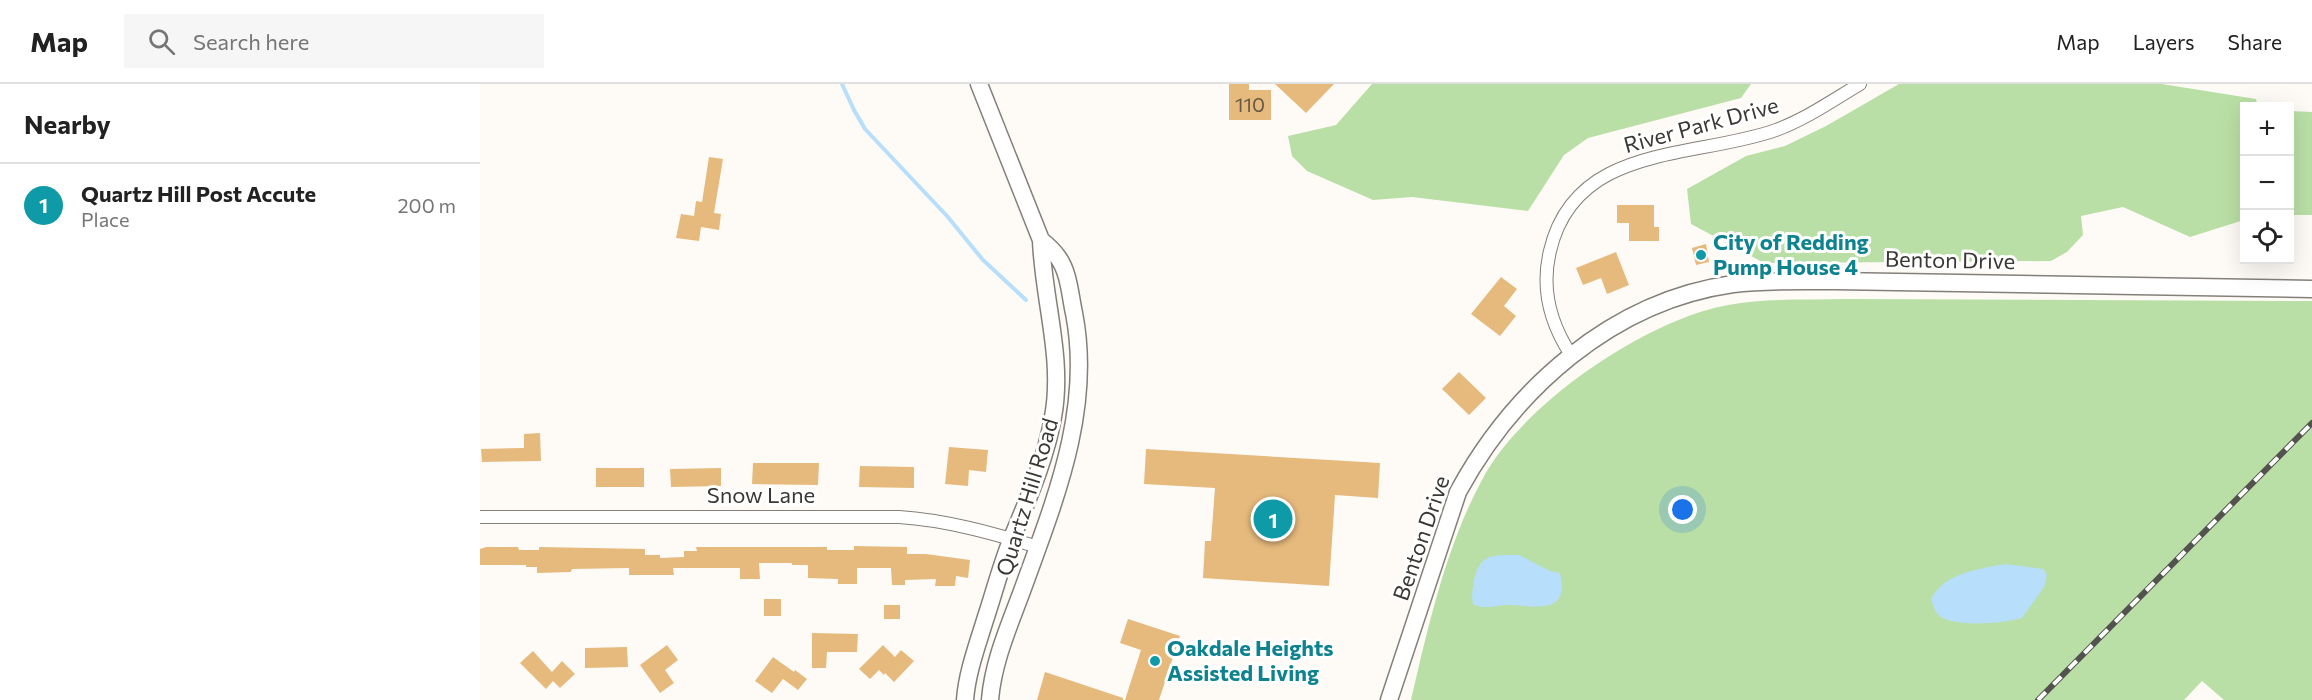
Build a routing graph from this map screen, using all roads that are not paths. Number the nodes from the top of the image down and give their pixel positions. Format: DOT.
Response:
graph roads {
  1 [pos="979,84"];
  2 [pos="1860,84"];
  3 [pos="1041,240"];
  4 [pos="2312,289"];
  5 [pos="1571,355"];
  6 [pos="480,516"];
  7 [pos="1012,539"];
  8 [pos="1038,547"];
  9 [pos="965,700"];
  10 [pos="990,700"];
  11 [pos="1389,700"];
  1 -- 3 [label="street, Quartz Hill Road"];
  2 -- 5 [label="street, River Park Drive"];
  3 -- 7 [label="street, Quartz Hill Road"];
  3 -- 8 [label="street, Quartz Hill Road"];
  4 -- 5 [label="street, Benton Drive"];
  5 -- 11 [label="street, Benton Drive"];
  6 -- 7 [label="street, Snow Lane"];
  7 -- 8 [label="street, Snow Lane"];
  7 -- 9 [label="street, Quartz Hill Road"];
  8 -- 10 [label="street, Quartz Hill Road"];
}
